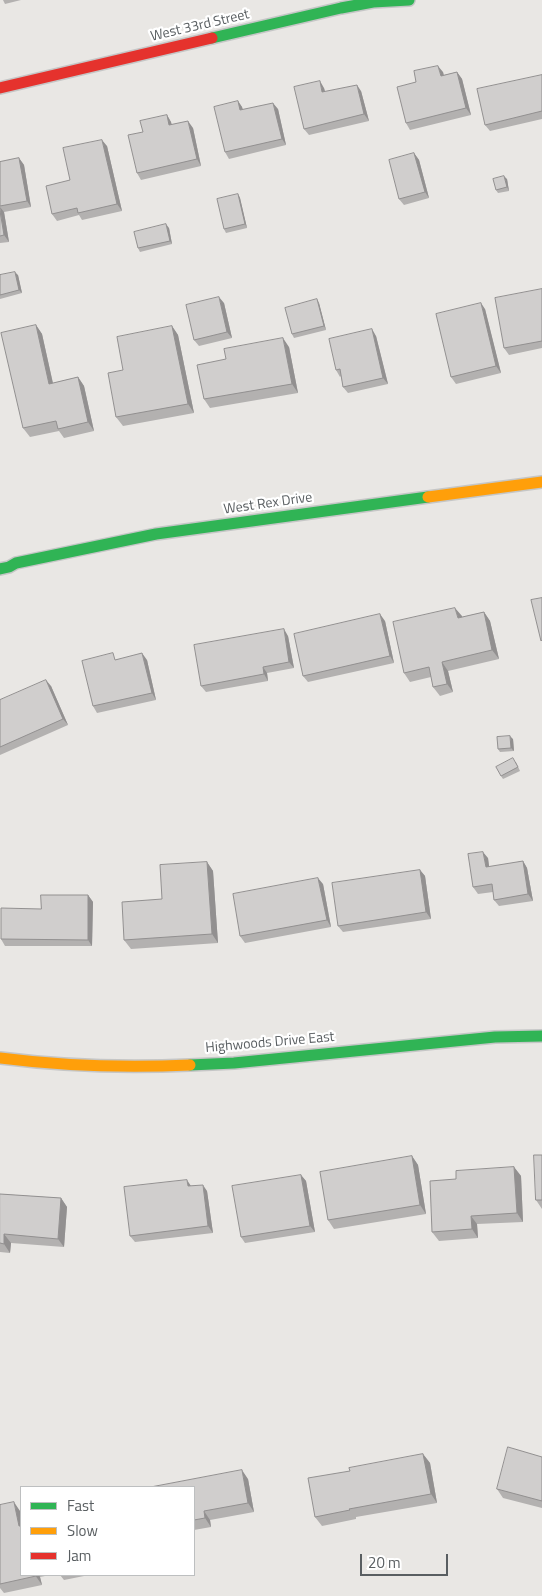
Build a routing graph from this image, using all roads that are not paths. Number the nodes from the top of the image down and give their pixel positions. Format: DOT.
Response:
graph roads {
  1 [pos="409,0"];
  2 [pos="0,88"];
  3 [pos="542,482"];
  4 [pos="0,568"];
  5 [pos="542,1036"];
  6 [pos="0,1058"];
  1 -- 2 [label="street, West 33rd Street"];
  3 -- 4 [label="street, West Rex Drive"];
  5 -- 6 [label="street, Highwoods Drive East"];
}
